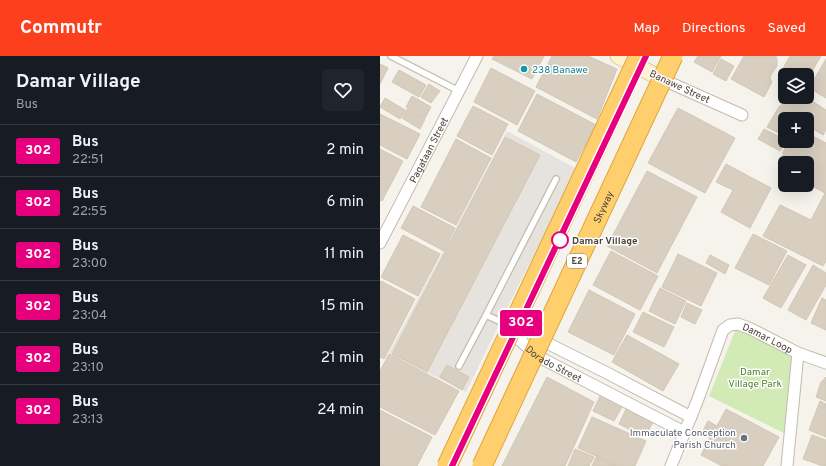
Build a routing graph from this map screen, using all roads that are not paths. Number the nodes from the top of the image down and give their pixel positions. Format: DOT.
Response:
graph roads {
  1 [pos="391,56"];
  2 [pos="477,56"];
  3 [pos="618,56"];
  4 [pos="639,56"];
  5 [pos="673,56"];
  6 [pos="666,81"];
  7 [pos="459,91"];
  8 [pos="742,115"];
  9 [pos="556,179"];
  10 [pos="380,243"];
  11 [pos="486,315"];
  12 [pos="517,330"];
  13 [pos="798,353"];
  14 [pos="826,364"];
  15 [pos="459,366"];
  16 [pos="691,417"];
  17 [pos="684,432"];
  18 [pos="447,466"];
  19 [pos="482,466"];
  20 [pos="671,466"];
  21 [pos="787,466"];
  1 -- 7 [label="lane"];
  2 -- 7 [label="street, Pagataan Street"];
  3 -- 6 [label="main road, Banawe Street"];
  4 -- 18 [label="highway, bridge"];
  5 -- 19 [label="highway, Skyway / E2, bridge"];
  6 -- 8 [label="street, Banawe Street"];
  7 -- 10 [label="street, Pagataan Street"];
  9 -- 11 [label="lane"];
  11 -- 12 [label="lane"];
  11 -- 15 [label="lane"];
  13 -- 14 [label="street"];
  13 -- 16 [label="street, Damar Loop"];
  13 -- 21 [label="street, Damar Loop"];
  16 -- 17 [label="street, Damar Loop"];
  16 -- 17 [label="street, Dorado Street"];
  17 -- 20 [label="street, Damar Loop"];
}
